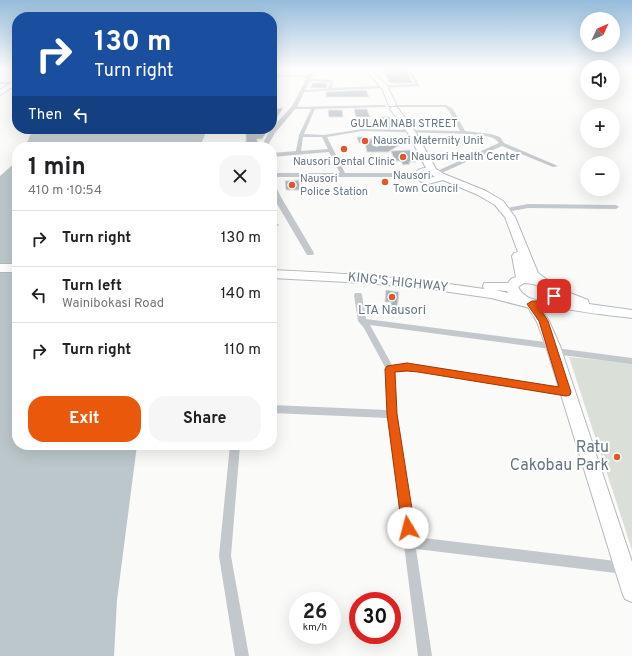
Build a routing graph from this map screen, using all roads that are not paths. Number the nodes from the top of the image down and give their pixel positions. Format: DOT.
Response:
graph roads {
  1 [pos="299,99"];
  2 [pos="386,99"];
  3 [pos="390,107"];
  4 [pos="293,108"];
  5 [pos="314,108"];
  6 [pos="277,127"];
  7 [pos="409,132"];
  8 [pos="463,133"];
  9 [pos="301,135"];
  10 [pos="324,136"];
  11 [pos="502,144"];
  12 [pos="330,150"];
  13 [pos="298,153"];
  14 [pos="277,155"];
  15 [pos="555,166"];
  16 [pos="343,175"];
  17 [pos="430,175"];
  18 [pos="277,176"];
  19 [pos="277,204"];
  20 [pos="616,207"];
  21 [pos="503,210"];
  22 [pos="310,253"];
  23 [pos="0,263"];
  24 [pos="12,264"];
  25 [pos="0,268"];
  26 [pos="12,268"];
  27 [pos="277,269"];
  28 [pos="277,274"];
  29 [pos="522,279"];
  30 [pos="541,282"];
  31 [pos="512,287"];
  32 [pos="358,295"];
  33 [pos="550,298"];
  34 [pos="527,302"];
  35 [pos="632,314"];
  36 [pos="362,321"];
  37 [pos="543,321"];
  38 [pos="553,349"];
  39 [pos="632,361"];
  40 [pos="390,369"];
  41 [pos="566,392"];
  42 [pos="277,409"];
  43 [pos="392,414"];
  44 [pos="235,450"];
  45 [pos="410,542"];
  46 [pos="624,568"];
  47 [pos="632,592"];
  48 [pos="242,656"];
  49 [pos="425,656"];
  1 -- 4 [label="street"];
  2 -- 3 [label="highway"];
  3 -- 5 [label="street"];
  3 -- 7 [label="highway"];
  3 -- 8 [label="street"];
  4 -- 5 [label="street"];
  4 -- 6 [label="street"];
  5 -- 9 [label="street"];
  7 -- 8 [label="street, GULAM NABI STREET"];
  7 -- 10 [label="street, GULAM NABI STREET"];
  7 -- 17 [label="highway"];
  8 -- 11 [label="street, GULAM NABI STREET"];
  9 -- 10 [label="street, GULAM NABI STREET"];
  9 -- 13 [label="street"];
  10 -- 12 [label="street"];
  11 -- 15 [label="street"];
  11 -- 17 [label="street"];
  12 -- 13 [label="street"];
  12 -- 16 [label="street"];
  13 -- 14 [label="street"];
  16 -- 17 [label="street"];
  16 -- 18 [label="street"];
  17 -- 21 [label="highway"];
  19 -- 22 [label="street"];
  20 -- 21 [label="street"];
  21 -- 29 [label="highway"];
  21 -- 30 [label="highway"];
  23 -- 24 [label="highway"];
  25 -- 26 [label="highway"];
  27 -- 31 [label="highway, KING'S HIGHWAY"];
  28 -- 34 [label="highway, KING'S HIGHWAY"];
  29 -- 30 [label="highway"];
  29 -- 31 [label="highway"];
  30 -- 33 [label="highway"];
  31 -- 34 [label="highway"];
  32 -- 36 [label="street"];
  33 -- 34 [label="highway, KING'S HIGHWAY"];
  33 -- 35 [label="main road"];
  33 -- 37 [label="main road"];
  34 -- 37 [label="main road"];
  36 -- 38 [label="street"];
  36 -- 40 [label="street"];
  37 -- 38 [label="main road"];
  38 -- 39 [label="street"];
  38 -- 41 [label="main road"];
  40 -- 41 [label="street"];
  40 -- 43 [label="street"];
  41 -- 46 [label="main road"];
  42 -- 43 [label="street"];
  43 -- 45 [label="street"];
  44 -- 48 [label="street"];
  45 -- 46 [label="street"];
  45 -- 49 [label="street"];
  46 -- 47 [label="main road"];
}
